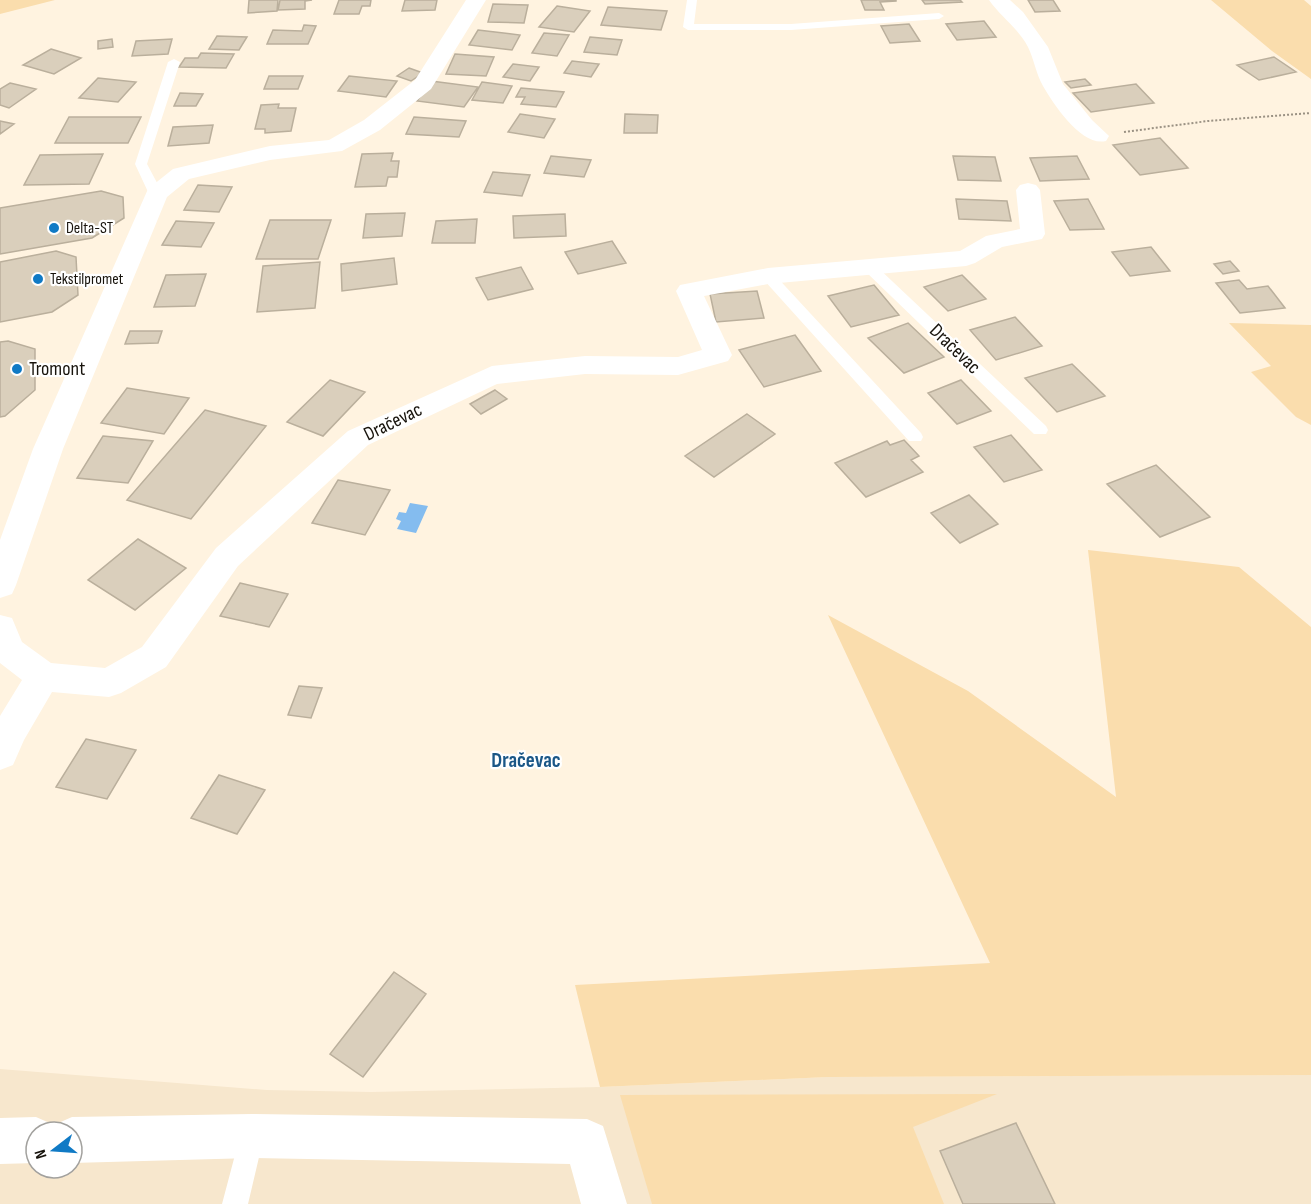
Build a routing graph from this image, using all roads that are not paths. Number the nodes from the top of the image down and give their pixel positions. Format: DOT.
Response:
graph roads {
  1 [pos="476,0"];
  2 [pos="692,0"];
  3 [pos="999,0"];
  4 [pos="939,16"];
  5 [pos="174,62"];
  6 [pos="1098,136"];
  7 [pos="1028,190"];
  8 [pos="156,194"];
  9 [pos="870,268"];
  10 [pos="768,276"];
  11 [pos="1040,430"];
  12 [pos="915,437"];
  13 [pos="0,585"];
  14 [pos="0,628"];
  15 [pos="44,677"];
  16 [pos="0,754"];
  17 [pos="252,1136"];
  18 [pos="24,1140"];
  19 [pos="84,1140"];
  20 [pos="0,1141"];
  21 [pos="235,1204"];
  22 [pos="604,1204"];
  1 -- 8 [label="street"];
  2 -- 4 [label="lane"];
  3 -- 6 [label="street"];
  5 -- 8 [label="lane"];
  7 -- 9 [label="street, Dračevac"];
  8 -- 13 [label="street"];
  9 -- 10 [label="street, Dračevac"];
  9 -- 11 [label="lane, Dračevac"];
  10 -- 12 [label="lane"];
  10 -- 15 [label="street, Dračevac"];
  14 -- 15 [label="street"];
  15 -- 16 [label="street"];
  17 -- 19 [label="street"];
  17 -- 21 [label="lane"];
  17 -- 22 [label="street"];
  18 -- 20 [label="street"];
}
